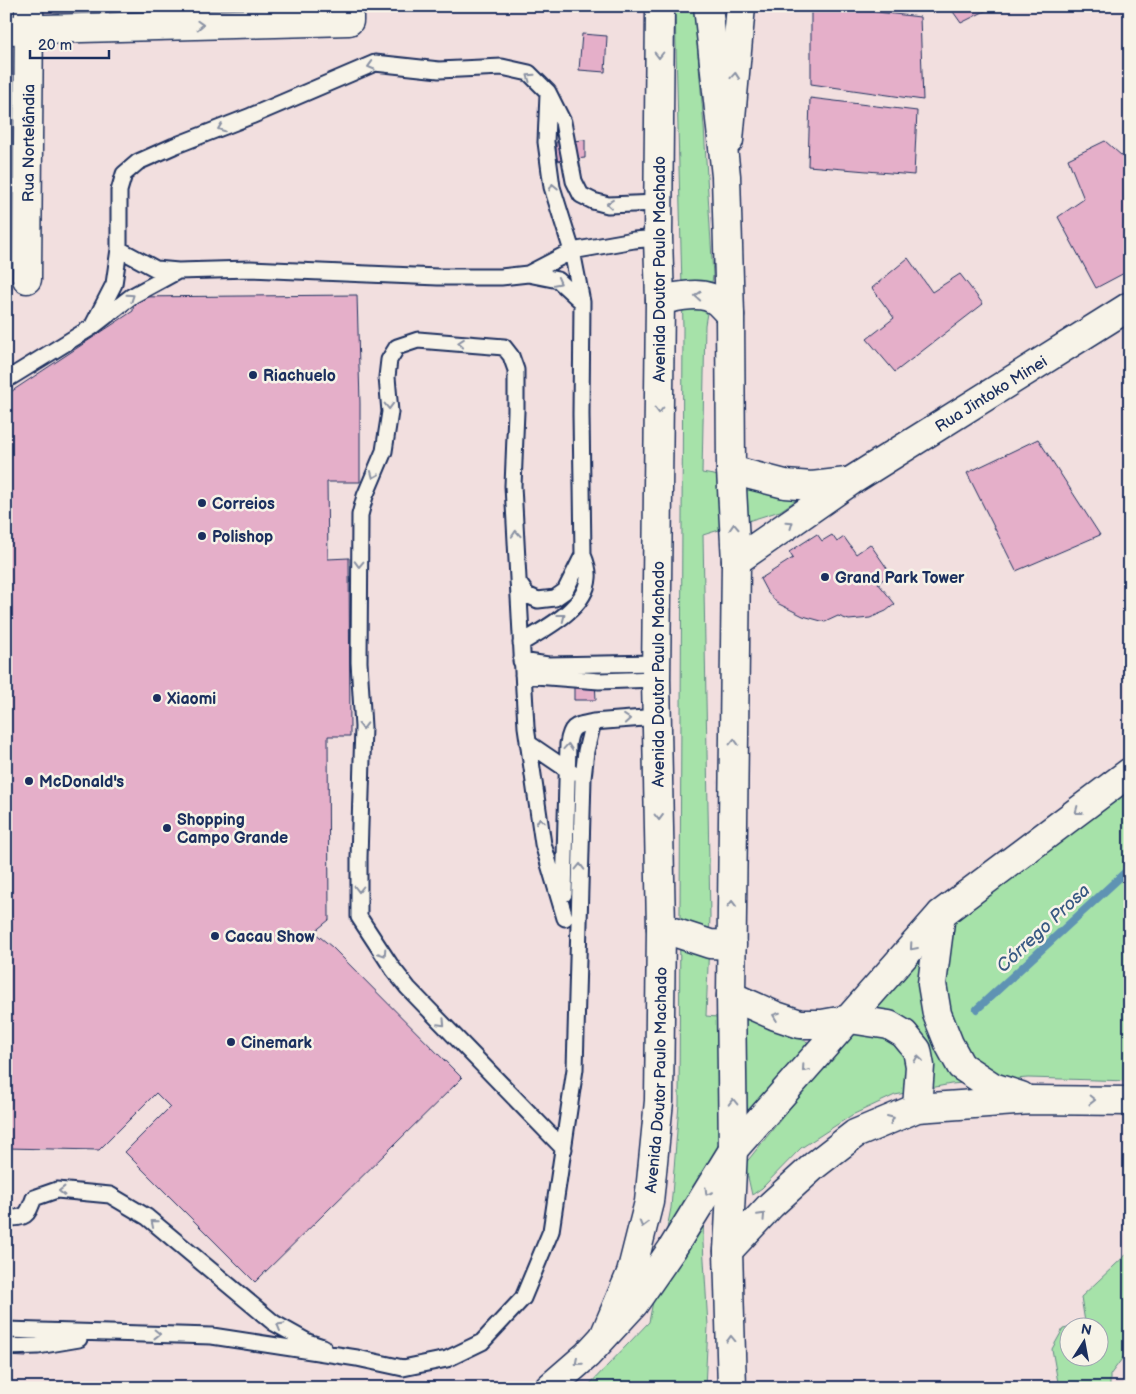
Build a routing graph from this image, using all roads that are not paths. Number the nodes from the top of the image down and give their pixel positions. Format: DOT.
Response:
graph roads {
  1 [pos="660,6"];
  2 [pos="708,6"];
  3 [pos="741,6"];
  4 [pos="349,14"];
  5 [pos="21,22"];
  6 [pos="548,92"];
  7 [pos="726,176"];
  8 [pos="658,203"];
  9 [pos="658,238"];
  10 [pos="119,249"];
  11 [pos="572,251"];
  12 [pos="178,271"];
  13 [pos="528,274"];
  14 [pos="26,279"];
  15 [pos="660,300"];
  16 [pos="582,302"];
  17 [pos="1130,306"];
  18 [pos="730,315"];
  19 [pos="92,326"];
  20 [pos="6,380"];
  21 [pos="732,470"];
  22 [pos="851,481"];
  23 [pos="584,555"];
  24 [pos="736,561"];
  25 [pos="518,582"];
  26 [pos="521,643"];
  27 [pos="522,668"];
  28 [pos="657,671"];
  29 [pos="657,717"];
  30 [pos="593,722"];
  31 [pos="528,743"];
  32 [pos="566,770"];
  33 [pos="1130,772"];
  34 [pos="582,778"];
  35 [pos="941,914"];
  36 [pos="573,917"];
  37 [pos="660,928"];
  38 [pos="732,945"];
  39 [pos="731,996"];
  40 [pos="850,1019"];
  41 [pos="1030,1100"];
  42 [pos="1130,1101"];
  43 [pos="917,1108"];
  44 [pos="564,1149"];
  45 [pos="733,1150"];
  46 [pos="6,1218"];
  47 [pos="728,1251"];
  48 [pos="6,1330"];
  49 [pos="108,1333"];
  50 [pos="605,1334"];
  51 [pos="6,1347"];
  52 [pos="357,1358"];
  53 [pos="549,1388"];
  54 [pos="732,1388"];
  1 -- 8 [label="street, Avenida Doutor Paulo Machado, one-way"];
  2 -- 7 [label="street"];
  7 -- 3 [label="street, one-way"];
  5 -- 4 [label="street, one-way"];
  5 -- 14 [label="street, Rua Nortelândia"];
  8 -- 6 [label="lane, one-way"];
  6 -- 10 [label="lane, one-way"];
  11 -- 6 [label="lane, one-way"];
  7 -- 18 [label="street"];
  8 -- 9 [label="street, Avenida Doutor Paulo Machado"];
  9 -- 11 [label="lane"];
  9 -- 15 [label="street, Avenida Doutor Paulo Machado"];
  10 -- 12 [label="lane"];
  10 -- 19 [label="lane"];
  11 -- 13 [label="lane"];
  11 -- 16 [label="lane"];
  12 -- 13 [label="lane"];
  19 -- 12 [label="lane, one-way"];
  13 -- 16 [label="lane, one-way"];
  18 -- 15 [label="street, one-way"];
  15 -- 28 [label="street, Avenida Doutor Paulo Machado, one-way"];
  16 -- 23 [label="lane"];
  17 -- 22 [label="street, Rua Jintoko Minei"];
  18 -- 21 [label="street"];
  19 -- 20 [label="lane"];
  21 -- 22 [label="street, Rua Jintoko Minei"];
  24 -- 21 [label="street, one-way"];
  24 -- 22 [label="street, Rua Jintoko Minei, one-way"];
  23 -- 25 [label="lane"];
  26 -- 23 [label="lane, one-way"];
  38 -- 24 [label="street, one-way"];
  25 -- 26 [label="lane"];
  25 -- 44 [label="lane, one-way"];
  26 -- 27 [label="lane"];
  27 -- 28 [label="lane"];
  27 -- 31 [label="lane"];
  28 -- 29 [label="street, Avenida Doutor Paulo Machado"];
  30 -- 29 [label="lane, one-way"];
  29 -- 37 [label="street, Avenida Doutor Paulo Machado, one-way"];
  32 -- 30 [label="lane, one-way"];
  30 -- 34 [label="lane"];
  31 -- 32 [label="lane"];
  36 -- 31 [label="lane, one-way"];
  32 -- 34 [label="lane"];
  32 -- 36 [label="lane"];
  33 -- 35 [label="street, one-way"];
  36 -- 34 [label="lane, one-way"];
  35 -- 40 [label="street, one-way"];
  35 -- 41 [label="street"];
  36 -- 44 [label="lane"];
  37 -- 38 [label="street"];
  37 -- 50 [label="street, Avenida Doutor Paulo Machado, one-way"];
  38 -- 39 [label="street"];
  40 -- 39 [label="street, one-way"];
  45 -- 39 [label="street, one-way"];
  43 -- 40 [label="street, one-way"];
  40 -- 45 [label="street, one-way"];
  41 -- 42 [label="street, one-way"];
  41 -- 43 [label="street"];
  47 -- 43 [label="street, one-way"];
  44 -- 52 [label="lane"];
  45 -- 47 [label="street"];
  45 -- 50 [label="street, one-way"];
  52 -- 46 [label="lane, one-way"];
  54 -- 47 [label="street, one-way"];
  48 -- 49 [label="lane"];
  49 -- 51 [label="lane"];
  49 -- 52 [label="lane, one-way"];
  50 -- 53 [label="street, one-way"];
}
